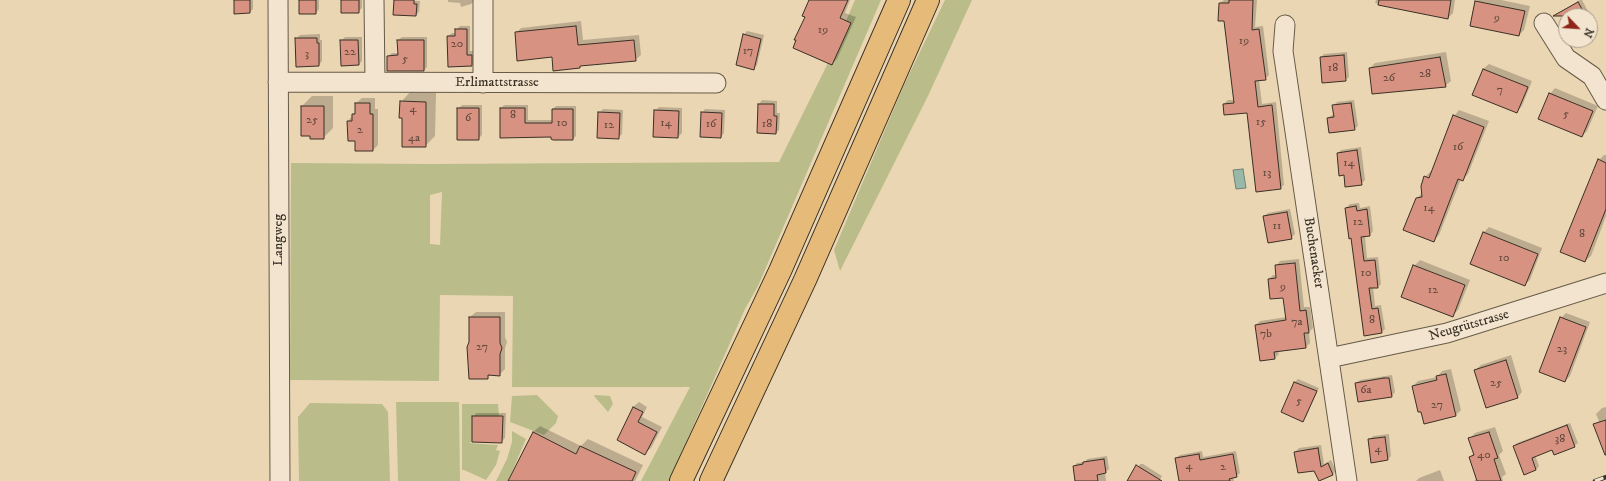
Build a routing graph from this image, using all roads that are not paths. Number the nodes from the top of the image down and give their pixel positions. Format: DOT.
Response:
graph roads {
  1 [pos="278,0"];
  2 [pos="374,0"];
  3 [pos="483,0"];
  4 [pos="899,0"];
  5 [pos="928,0"];
  6 [pos="1544,23"];
  7 [pos="1285,25"];
  8 [pos="278,82"];
  9 [pos="375,82"];
  10 [pos="483,83"];
  11 [pos="716,83"];
  12 [pos="1606,100"];
  13 [pos="1606,283"];
  14 [pos="1329,358"];
  15 [pos="280,481"];
  16 [pos="681,481"];
  17 [pos="711,481"];
  18 [pos="1346,481"];
  1 -- 8 [label="street, Langweg"];
  2 -- 9 [label="street"];
  3 -- 10 [label="street"];
  4 -- 16 [label="highway"];
  5 -- 17 [label="highway"];
  6 -- 12 [label="street"];
  7 -- 14 [label="street, Buchenacker"];
  8 -- 9 [label="street, Erlimattstrasse"];
  8 -- 15 [label="street, Langweg"];
  9 -- 10 [label="street, Erlimattstrasse"];
  10 -- 11 [label="street, Erlimattstrasse"];
  13 -- 14 [label="street, Neugrütstrasse"];
  14 -- 18 [label="street, Buchenacker"];
}
